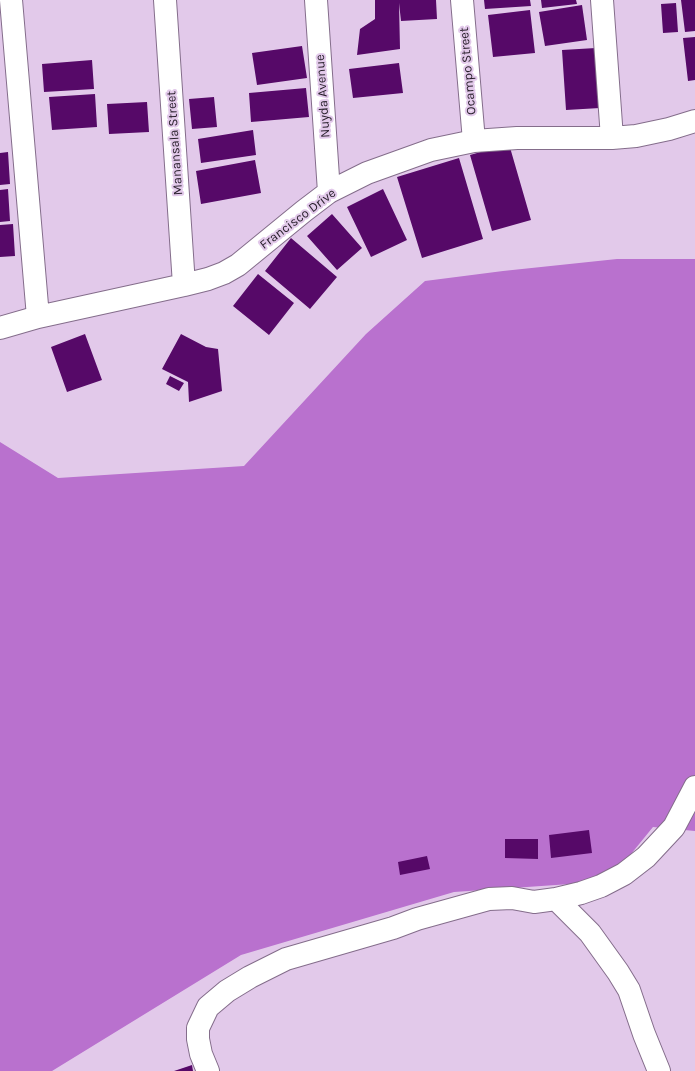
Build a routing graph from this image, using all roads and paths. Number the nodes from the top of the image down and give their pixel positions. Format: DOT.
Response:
graph roads {
  1 [pos="11,0"];
  2 [pos="165,0"];
  3 [pos="316,0"];
  4 [pos="462,0"];
  5 [pos="602,0"];
  6 [pos="695,121"];
  7 [pos="612,138"];
  8 [pos="474,141"];
  9 [pos="330,192"];
  10 [pos="184,285"];
  11 [pos="38,317"];
  12 [pos="0,328"];
  13 [pos="695,787"];
  14 [pos="556,899"];
  15 [pos="208,1071"];
  16 [pos="659,1071"];
  1 -- 11 [label="street"];
  2 -- 10 [label="street, Manansala Street"];
  3 -- 9 [label="street, Nuyda Avenue"];
  4 -- 8 [label="street, Ocampo Street"];
  5 -- 7 [label="street"];
  6 -- 7 [label="street, Francisco Drive"];
  7 -- 8 [label="street, Francisco Drive"];
  8 -- 9 [label="street, Francisco Drive"];
  9 -- 10 [label="street, Francisco Drive"];
  10 -- 11 [label="street, Francisco Drive"];
  11 -- 12 [label="street, Francisco Drive"];
  13 -- 14 [label="street"];
  14 -- 15 [label="street"];
  14 -- 16 [label="street"];
}
